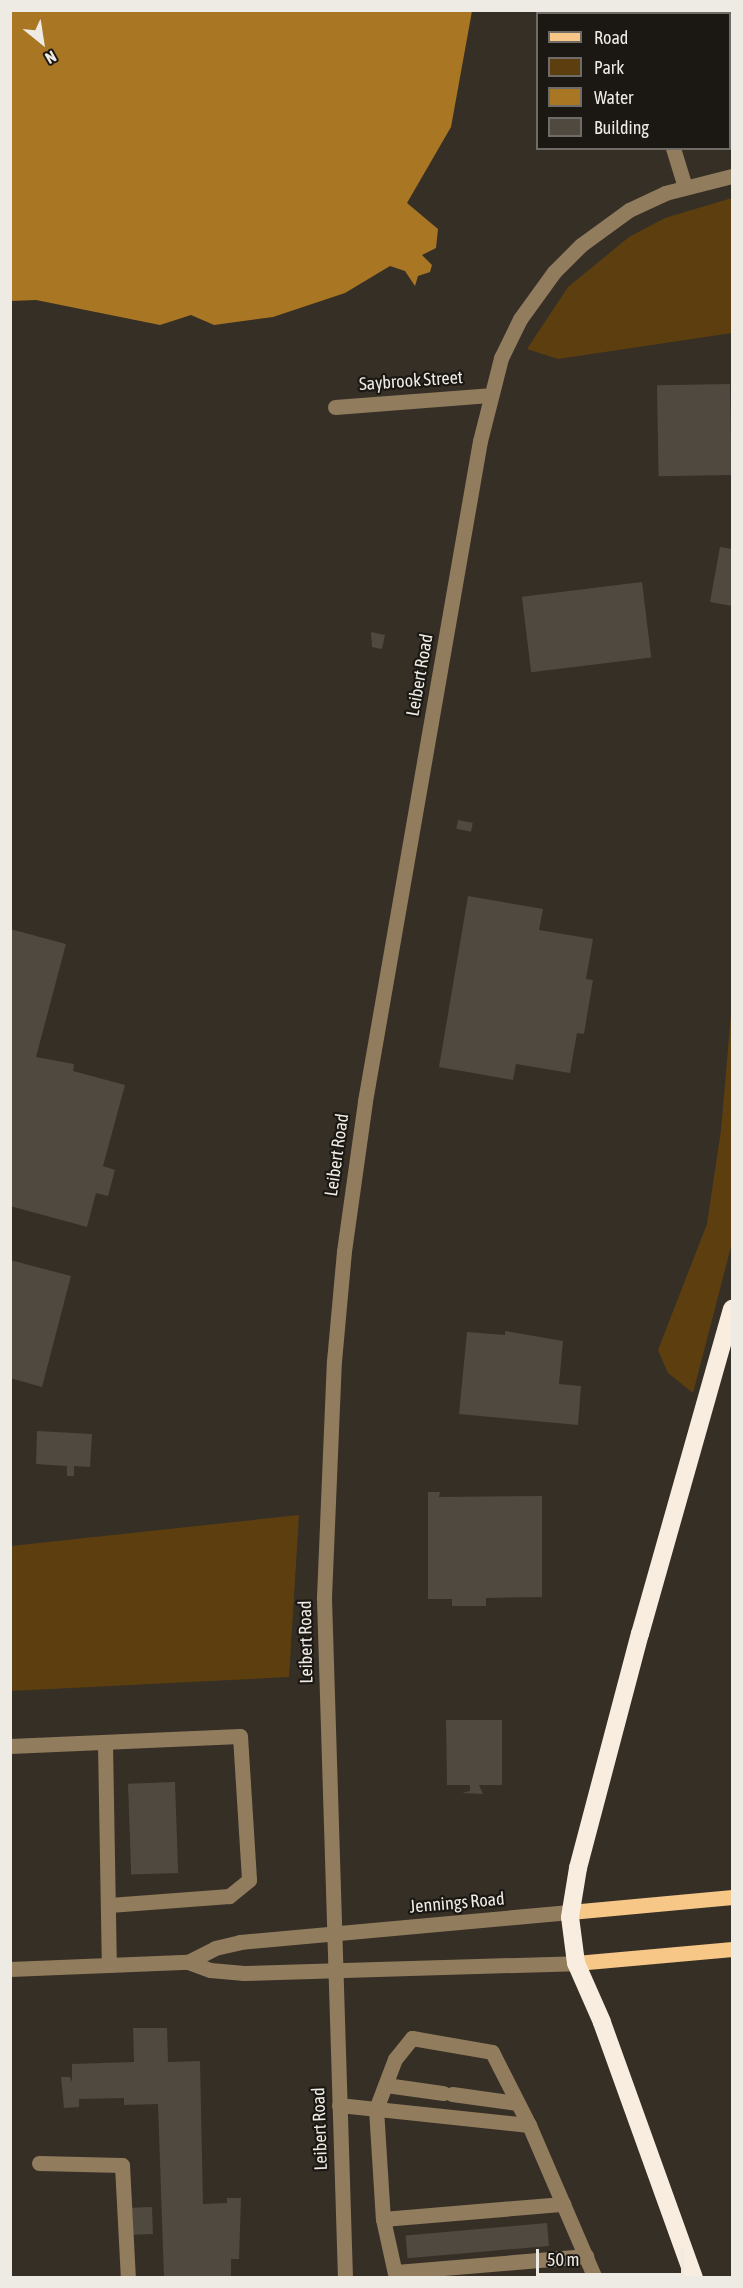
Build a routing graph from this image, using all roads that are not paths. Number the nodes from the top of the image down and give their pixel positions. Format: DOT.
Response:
graph roads {
  1 [pos="674,150"];
  2 [pos="732,176"];
  3 [pos="685,187"];
  4 [pos="490,395"];
  5 [pos="334,407"];
  6 [pos="732,1309"];
  7 [pos="105,1743"];
  8 [pos="10,1746"];
  9 [pos="732,1897"];
  10 [pos="109,1905"];
  11 [pos="570,1912"];
  12 [pos="333,1934"];
  13 [pos="732,1948"];
  14 [pos="188,1962"];
  15 [pos="576,1963"];
  16 [pos="109,1965"];
  17 [pos="10,1969"];
  18 [pos="334,1971"];
  19 [pos="386,2085"];
  20 [pos="518,2103"];
  21 [pos="339,2105"];
  22 [pos="376,2109"];
  23 [pos="529,2125"];
  24 [pos="39,2163"];
  25 [pos="563,2204"];
  26 [pos="383,2219"];
  27 [pos="586,2256"];
  28 [pos="396,2275"];
  29 [pos="128,2277"];
  30 [pos="345,2277"];
  31 [pos="594,2277"];
  32 [pos="694,2277"];
  1 -- 3 [label="street"];
  2 -- 3 [label="street, Leibert Road"];
  3 -- 4 [label="street, Leibert Road"];
  4 -- 5 [label="street, Saybrook Street"];
  4 -- 12 [label="street, Leibert Road"];
  6 -- 11 [label="highway"];
  7 -- 8 [label="street"];
  7 -- 10 [label="street"];
  7 -- 10 [label="street"];
  9 -- 11 [label="main road, Jennings Road"];
  10 -- 16 [label="street"];
  11 -- 12 [label="street, Jennings Road"];
  11 -- 15 [label="highway"];
  12 -- 14 [label="street, Jennings Road"];
  12 -- 18 [label="street, Leibert Road"];
  13 -- 15 [label="main road, Jennings Road"];
  14 -- 16 [label="street, Jennings Road"];
  14 -- 18 [label="street, Jennings Road"];
  15 -- 18 [label="street, Jennings Road"];
  15 -- 32 [label="highway"];
  16 -- 17 [label="street, Jennings Road"];
  18 -- 21 [label="street, Leibert Road"];
  19 -- 20 [label="street"];
  19 -- 20 [label="street"];
  19 -- 22 [label="street"];
  20 -- 23 [label="street"];
  21 -- 22 [label="street"];
  21 -- 30 [label="street, Leibert Road"];
  22 -- 23 [label="street"];
  22 -- 26 [label="street"];
  23 -- 25 [label="street"];
  24 -- 29 [label="street"];
  25 -- 26 [label="street"];
  25 -- 27 [label="street"];
  26 -- 28 [label="street"];
  27 -- 28 [label="street"];
  27 -- 31 [label="street"];
}
